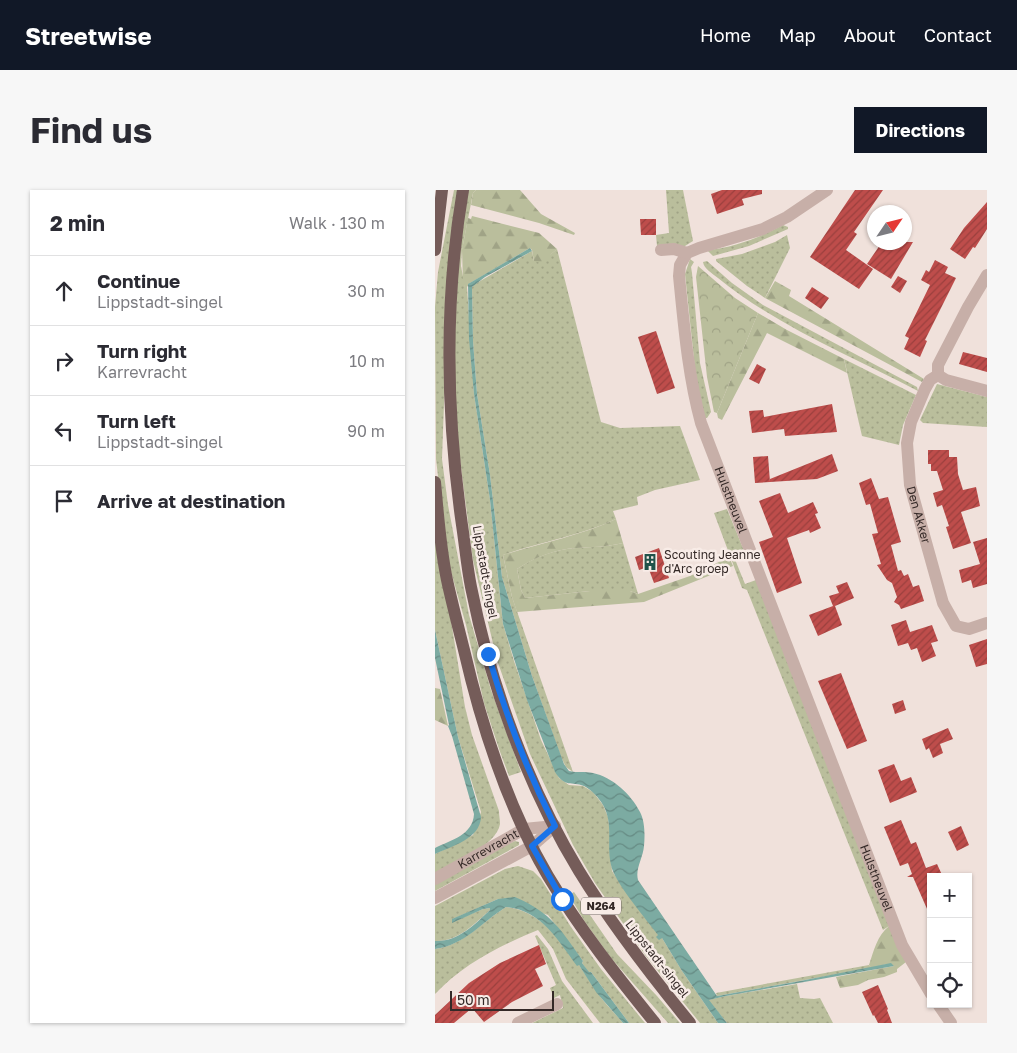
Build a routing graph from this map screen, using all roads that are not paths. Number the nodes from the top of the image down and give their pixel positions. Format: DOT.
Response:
graph roads {
  1 [pos="442,190"];
  2 [pos="463,190"];
  3 [pos="827,190"];
  4 [pos="435,250"];
  5 [pos="661,250"];
  6 [pos="687,253"];
  7 [pos="987,275"];
  8 [pos="938,375"];
  9 [pos="987,391"];
  10 [pos="435,482"];
  11 [pos="987,624"];
  12 [pos="555,826"];
  13 [pos="524,829"];
  14 [pos="532,846"];
  15 [pos="435,879"];
  16 [pos="435,898"];
  17 [pos="927,987"];
  18 [pos="557,1004"];
  19 [pos="941,1008"];
  20 [pos="518,1023"];
  21 [pos="655,1023"];
  22 [pos="690,1023"];
  23 [pos="951,1023"];
  1 -- 4 [label="main road"];
  2 -- 12 [label="main road, Lippstadt-singel / N264"];
  3 -- 6 [label="street"];
  5 -- 6 [label="street"];
  6 -- 17 [label="street, Hulstheuvel"];
  7 -- 8 [label="street"];
  8 -- 9 [label="street"];
  8 -- 11 [label="street, Den Akker"];
  10 -- 13 [label="main road, N264"];
  12 -- 13 [label="street, Karrevracht"];
  12 -- 14 [label="street, Karrevracht"];
  12 -- 22 [label="main road, Lippstadt-singel / N264"];
  13 -- 14 [label="main road, N264"];
  13 -- 15 [label="street, Karrevracht"];
  14 -- 16 [label="street, Karrevracht"];
  14 -- 21 [label="main road, N264"];
  18 -- 20 [label="street"];
  19 -- 23 [label="street"];
}
